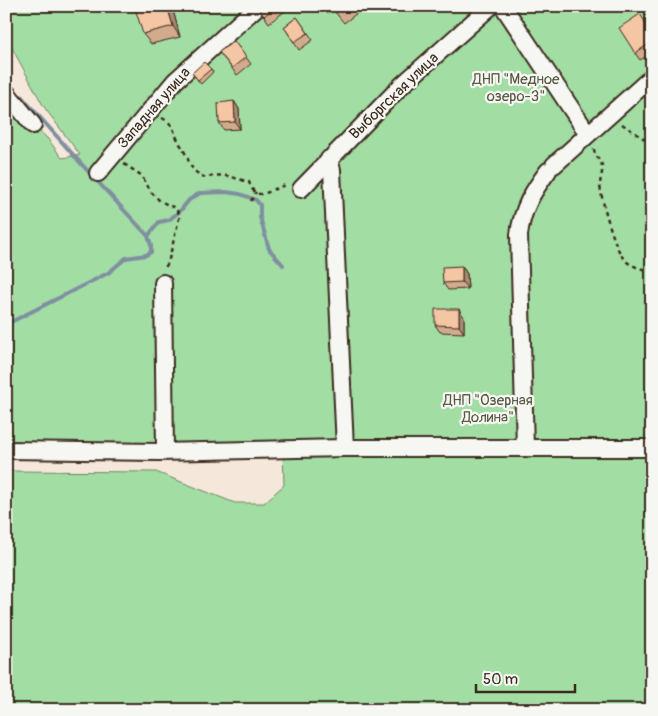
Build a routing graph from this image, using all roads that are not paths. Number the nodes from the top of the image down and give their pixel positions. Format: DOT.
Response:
graph roads {
  1 [pos="258,6"];
  2 [pos="491,6"];
  3 [pos="503,6"];
  4 [pos="652,77"];
  5 [pos="6,92"];
  6 [pos="12,110"];
  7 [pos="33,125"];
  8 [pos="592,138"];
  9 [pos="329,159"];
  10 [pos="98,173"];
  11 [pos="301,189"];
  12 [pos="163,283"];
  13 [pos="345,448"];
  14 [pos="525,448"];
  15 [pos="652,448"];
  16 [pos="6,450"];
  17 [pos="165,452"];
  1 -- 10 [label="street, Западная улица"];
  2 -- 9 [label="street, Выборгская улица"];
  3 -- 8 [label="street"];
  4 -- 8 [label="street"];
  5 -- 6 [label="street"];
  6 -- 7 [label="street"];
  8 -- 14 [label="street"];
  9 -- 11 [label="street, Выборгская улица"];
  9 -- 13 [label="street"];
  12 -- 17 [label="street"];
  13 -- 14 [label="street"];
  13 -- 17 [label="street"];
  14 -- 15 [label="street"];
  16 -- 17 [label="street"];
}
